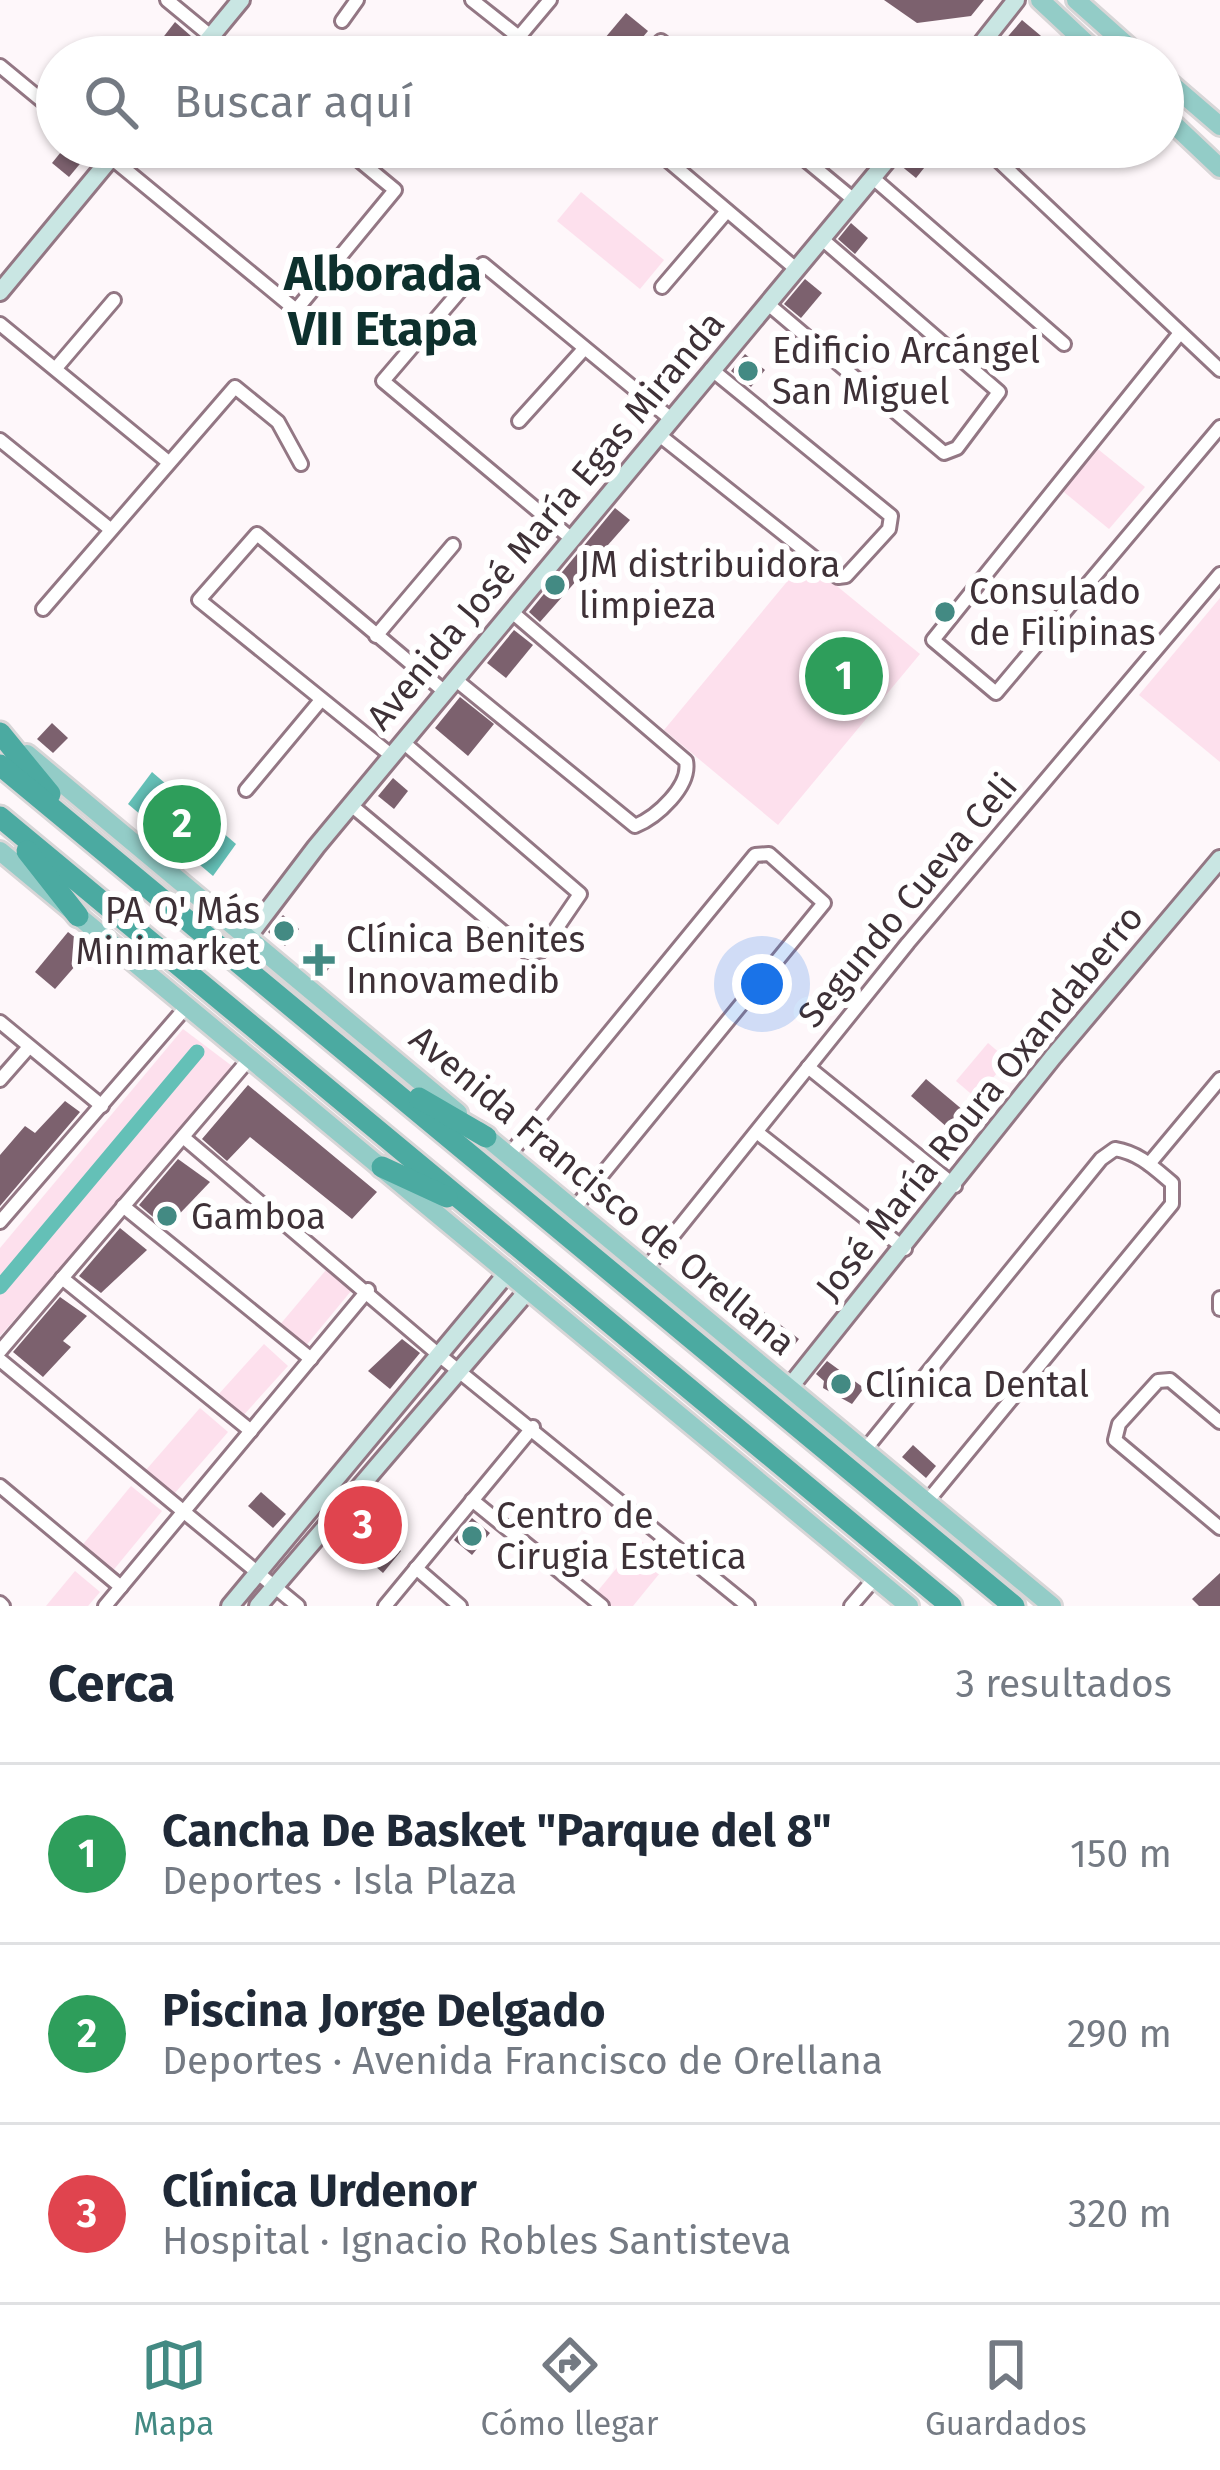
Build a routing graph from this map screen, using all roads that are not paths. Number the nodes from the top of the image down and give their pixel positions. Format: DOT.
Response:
graph roads {
  1 [pos="167,0"];
  2 [pos="241,0"];
  3 [pos="357,0"];
  4 [pos="472,0"];
  5 [pos="550,0"];
  6 [pos="1016,0"];
  7 [pos="1040,0"];
  8 [pos="1076,0"];
  9 [pos="342,21"];
  10 [pos="211,36"];
  11 [pos="517,36"];
  12 [pos="522,36"];
  13 [pos="988,36"];
  14 [pos="1079,36"];
  15 [pos="1116,36"];
  16 [pos="0,66"];
  17 [pos="1184,95"];
  18 [pos="36,96"];
  19 [pos="1220,126"];
  20 [pos="1184,135"];
  21 [pos="96,168"];
  22 [pos="129,168"];
  23 [pos="369,168"];
  24 [pos="677,168"];
  25 [pos="815,168"];
  26 [pos="881,168"];
  27 [pos="1006,168"];
  28 [pos="1220,168"];
  29 [pos="873,178"];
  30 [pos="854,200"];
  31 [pos="727,211"];
  32 [pos="822,239"];
  33 [pos="796,269"];
  34 [pos="662,287"];
  35 [pos="0,292"];
  36 [pos="114,300"];
  37 [pos="768,304"];
  38 [pos="0,324"];
  39 [pos="1180,333"];
  40 [pos="1064,344"];
  41 [pos="584,349"];
  42 [pos="56,368"];
  43 [pos="711,369"];
  44 [pos="1220,370"];
  45 [pos="670,419"];
  46 [pos="519,421"];
  47 [pos="1220,427"];
  48 [pos="658,434"];
  49 [pos="0,440"];
  50 [pos="167,461"];
  51 [pos="301,464"];
  52 [pos="110,529"];
  53 [pos="573,540"];
  54 [pos="453,545"];
  55 [pos="1220,574"];
  56 [pos="43,608"];
  57 [pos="512,612"];
  58 [pos="376,636"];
  59 [pos="451,686"];
  60 [pos="321,700"];
  61 [pos="0,733"];
  62 [pos="398,749"];
  63 [pos="0,765"];
  64 [pos="246,790"];
  65 [pos="351,806"];
  66 [pos="0,817"];
  67 [pos="78,826"];
  68 [pos="0,851"];
  69 [pos="1220,859"];
  70 [pos="78,916"];
  71 [pos="248,938"];
  72 [pos="187,1006"];
  73 [pos="0,1022"];
  74 [pos="29,1047"];
  75 [pos="250,1058"];
  76 [pos="361,1064"];
  77 [pos="808,1067"];
  78 [pos="1220,1079"];
  79 [pos="0,1080"];
  80 [pos="102,1106"];
  81 [pos="758,1133"];
  82 [pos="183,1136"];
  83 [pos="486,1137"];
  84 [pos="509,1155"];
  85 [pos="1149,1164"];
  86 [pos="382,1167"];
  87 [pos="955,1186"];
  88 [pos="123,1206"];
  89 [pos="574,1209"];
  90 [pos="477,1211"];
  91 [pos="0,1222"];
  92 [pos="905,1249"];
  93 [pos="646,1269"];
  94 [pos="508,1272"];
  95 [pos="62,1278"];
  96 [pos="529,1289"];
  97 [pos="368,1290"];
  98 [pos="1220,1298"];
  99 [pos="1220,1309"];
  100 [pos="0,1355"];
  101 [pos="439,1355"];
  102 [pos="310,1359"];
  103 [pos="460,1370"];
  104 [pos="789,1388"];
  105 [pos="1220,1422"];
  106 [pos="533,1427"];
  107 [pos="251,1431"];
  108 [pos="864,1451"];
  109 [pos="0,1486"];
  110 [pos="472,1500"];
  111 [pos="926,1503"];
  112 [pos="184,1512"];
  113 [pos="1220,1528"];
  114 [pos="416,1568"];
  115 [pos="258,1573"];
  116 [pos="875,1578"];
  117 [pos="274,1586"];
  118 [pos="121,1587"];
  119 [pos="1046,1602"];
  120 [pos="105,1606"];
  121 [pos="230,1606"];
  122 [pos="258,1606"];
  123 [pos="298,1606"];
  124 [pos="385,1606"];
  125 [pos="460,1606"];
  126 [pos="602,1606"];
  127 [pos="748,1606"];
  128 [pos="850,1606"];
  129 [pos="909,1606"];
  130 [pos="951,1606"];
  131 [pos="1014,1606"];
  1 -- 10 [label="street"];
  2 -- 10 [label="street"];
  3 -- 9 [label="street"];
  4 -- 11 [label="street"];
  5 -- 12 [label="street"];
  6 -- 13 [label="street"];
  7 -- 14 [label="main road"];
  8 -- 15 [label="main road"];
  16 -- 18 [label="street"];
  17 -- 19 [label="main road"];
  20 -- 28 [label="main road"];
  21 -- 35 [label="street"];
  22 -- 23 [label="street"];
  24 -- 31 [label="street"];
  25 -- 30 [label="street"];
  26 -- 29 [label="street, Avenida José María Egas Miranda"];
  27 -- 39 [label="street"];
  29 -- 30 [label="street, Avenida José María Egas Miranda"];
  29 -- 40 [label="street"];
  30 -- 32 [label="street, Avenida José María Egas Miranda"];
  31 -- 33 [label="street"];
  31 -- 34 [label="street"];
  32 -- 33 [label="street, Avenida José María Egas Miranda"];
  32 -- 37 [label="street"];
  33 -- 37 [label="street, Avenida José María Egas Miranda"];
  36 -- 42 [label="street"];
  37 -- 43 [label="street, Avenida José María Egas Miranda"];
  38 -- 42 [label="street"];
  39 -- 44 [label="street"];
  39 -- 47 [label="street"];
  41 -- 45 [label="street"];
  41 -- 46 [label="street"];
  41 -- 53 [label="street"];
  42 -- 50 [label="street"];
  43 -- 45 [label="street, Avenida José María Egas Miranda"];
  43 -- 48 [label="street"];
  45 -- 48 [label="street, Avenida José María Egas Miranda"];
  48 -- 53 [label="street, Avenida José María Egas Miranda"];
  49 -- 52 [label="street"];
  50 -- 51 [label="street"];
  50 -- 52 [label="street"];
  52 -- 56 [label="street"];
  53 -- 57 [label="street, Avenida José María Egas Miranda"];
  54 -- 58 [label="street"];
  55 -- 77 [label="street, Segundo Cueva Celi"];
  57 -- 59 [label="street, Avenida José María Egas Miranda"];
  57 -- 59 [label="street"];
  58 -- 59 [label="street"];
  58 -- 60 [label="street"];
  59 -- 62 [label="street, Avenida José María Egas Miranda"];
  60 -- 62 [label="street"];
  60 -- 64 [label="street"];
  61 -- 67 [label="highway"];
  61 -- 71 [label="main road, Avenida Francisco de Orellana"];
  62 -- 65 [label="street, Avenida José María Egas Miranda"];
  62 -- 65 [label="street"];
  63 -- 67 [label="highway, Avenida Francisco de Orellana"];
  65 -- 71 [label="street, Avenida José María Egas Miranda"];
  66 -- 70 [label="highway"];
  66 -- 90 [label="highway"];
  67 -- 76 [label="highway, Avenida Francisco de Orellana"];
  68 -- 70 [label="main road"];
  69 -- 87 [label="street, José María Roura Oxandaberro"];
  70 -- 72 [label="main road"];
  71 -- 83 [label="main road, Avenida Francisco de Orellana"];
  72 -- 75 [label="main road"];
  72 -- 80 [label="street"];
  73 -- 74 [label="street"];
  74 -- 79 [label="street"];
  74 -- 80 [label="street"];
  75 -- 82 [label="street"];
  75 -- 86 [label="main road"];
  76 -- 83 [label="highway"];
  76 -- 131 [label="highway, Avenida Francisco de Orellana"];
  77 -- 81 [label="street, Segundo Cueva Celi"];
  77 -- 87 [label="street"];
  78 -- 85 [label="street"];
  80 -- 91 [label="street"];
  81 -- 92 [label="street"];
  81 -- 93 [label="street, Segundo Cueva Celi"];
  82 -- 88 [label="street"];
  82 -- 97 [label="street"];
  83 -- 84 [label="main road, Avenida Francisco de Orellana"];
  84 -- 89 [label="main road, Avenida Francisco de Orellana"];
  84 -- 89 [label="street"];
  85 -- 108 [label="street"];
  85 -- 111 [label="street"];
  86 -- 90 [label="highway"];
  86 -- 94 [label="main road"];
  87 -- 92 [label="street, José María Roura Oxandaberro"];
  88 -- 95 [label="street"];
  88 -- 102 [label="street"];
  89 -- 93 [label="main road, Avenida Francisco de Orellana"];
  90 -- 130 [label="highway"];
  92 -- 104 [label="street, José María Roura Oxandaberro"];
  93 -- 104 [label="main road, Avenida Francisco de Orellana"];
  94 -- 96 [label="main road"];
  94 -- 101 [label="street"];
  95 -- 100 [label="street"];
  95 -- 107 [label="street"];
  96 -- 103 [label="street"];
  96 -- 116 [label="main road"];
  97 -- 101 [label="street"];
  97 -- 102 [label="street"];
  98 -- 99 [label="street"];
  100 -- 112 [label="street"];
  101 -- 103 [label="street"];
  101 -- 115 [label="street"];
  102 -- 107 [label="street"];
  103 -- 106 [label="street"];
  103 -- 117 [label="street"];
  104 -- 108 [label="main road, Avenida Francisco de Orellana"];
  105 -- 113 [label="street"];
  106 -- 110 [label="street"];
  106 -- 127 [label="street"];
  107 -- 112 [label="street"];
  108 -- 111 [label="main road, Avenida Francisco de Orellana"];
  109 -- 118 [label="street"];
  110 -- 114 [label="street"];
  110 -- 126 [label="street"];
  111 -- 119 [label="main road, Avenida Francisco de Orellana"];
  112 -- 115 [label="street"];
  112 -- 118 [label="street"];
  114 -- 124 [label="street"];
  114 -- 125 [label="street"];
  115 -- 117 [label="street"];
  115 -- 121 [label="street"];
  116 -- 128 [label="street"];
  116 -- 129 [label="main road"];
  117 -- 122 [label="street"];
  117 -- 123 [label="street"];
  118 -- 120 [label="street"];
}
